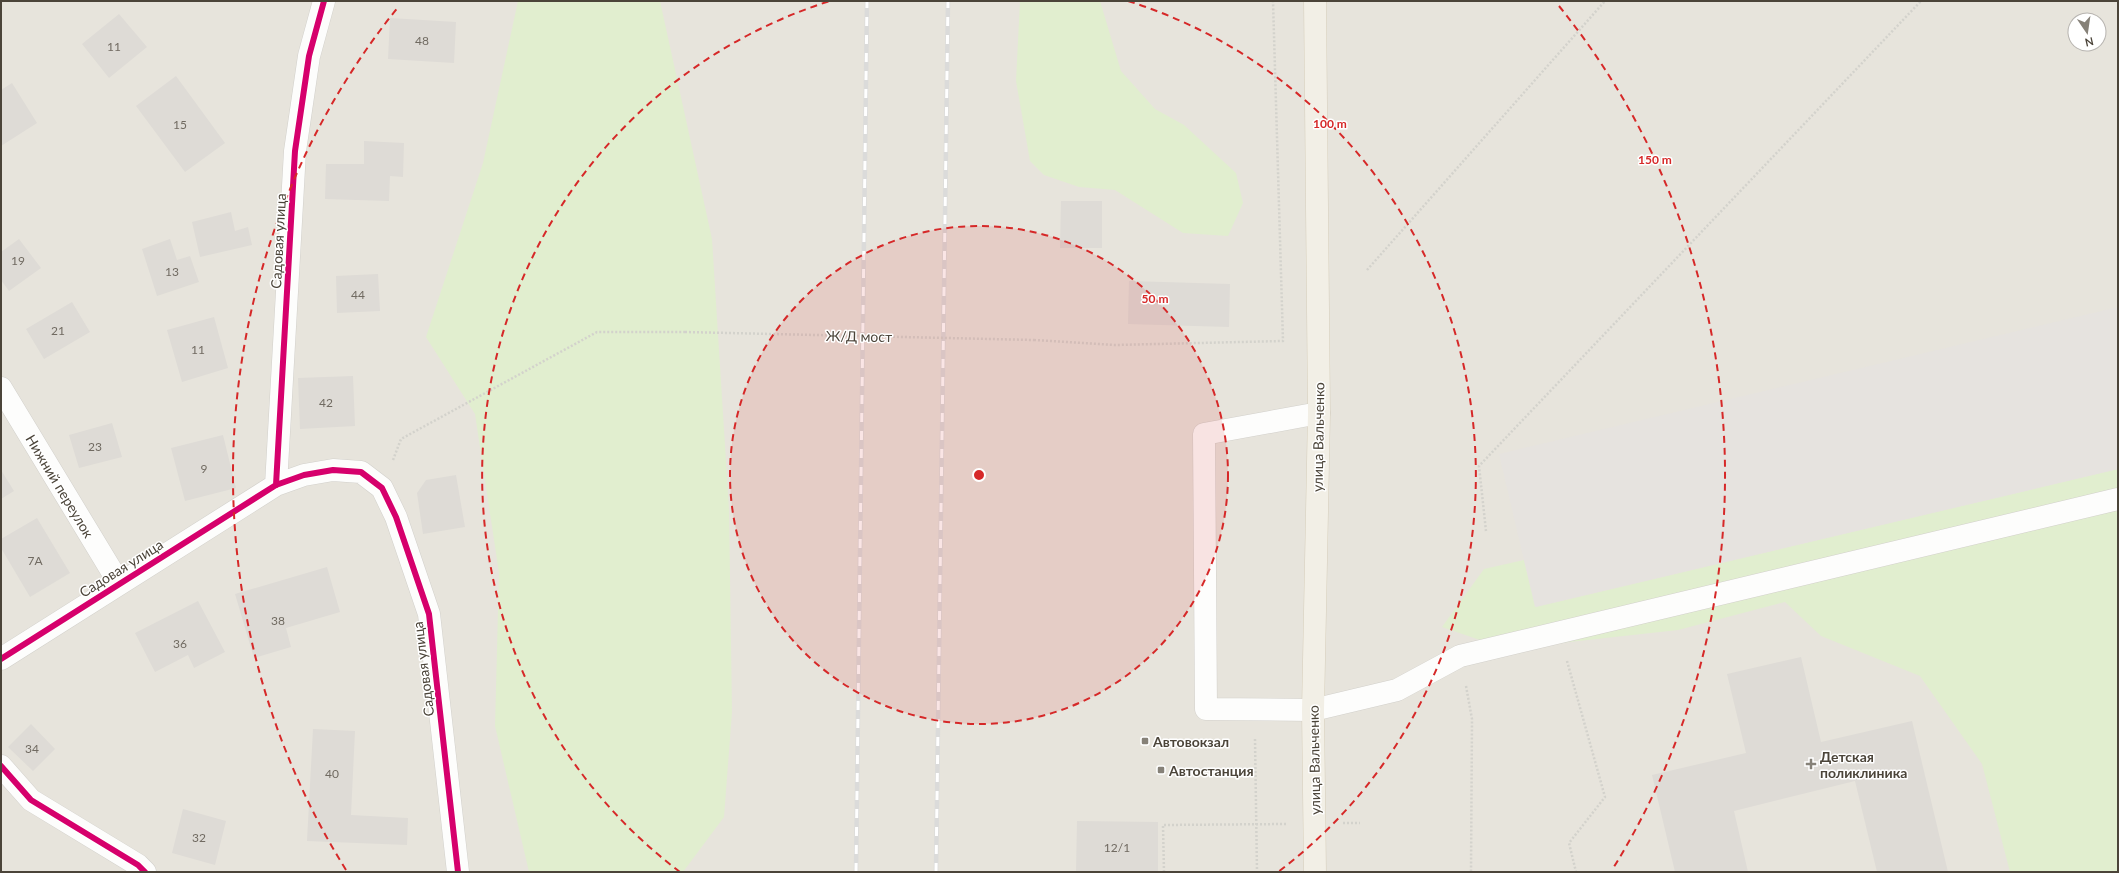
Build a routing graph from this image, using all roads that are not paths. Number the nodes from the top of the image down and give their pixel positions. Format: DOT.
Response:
graph roads {
  1 [pos="324,1"];
  2 [pos="1315,1"];
  3 [pos="1,388"];
  4 [pos="1319,413"];
  5 [pos="276,485"];
  6 [pos="2118,499"];
  7 [pos="119,583"];
  8 [pos="1,659"];
  9 [pos="1313,710"];
  10 [pos="1,766"];
  11 [pos="145,872"];
  12 [pos="458,872"];
  13 [pos="1315,872"];
  1 -- 5 [label="street, Садовая улица"];
  2 -- 4 [label="main road, улица Вальченко"];
  3 -- 7 [label="street, Нижний переулок"];
  4 -- 9 [label="main road, улица Вальченко"];
  4 -- 9 [label="street"];
  5 -- 7 [label="street, Садовая улица"];
  5 -- 12 [label="street, Садовая улица"];
  6 -- 9 [label="street"];
  7 -- 8 [label="street, Садовая улица"];
  9 -- 13 [label="main road, улица Вальченко"];
  10 -- 11 [label="street"];
}
